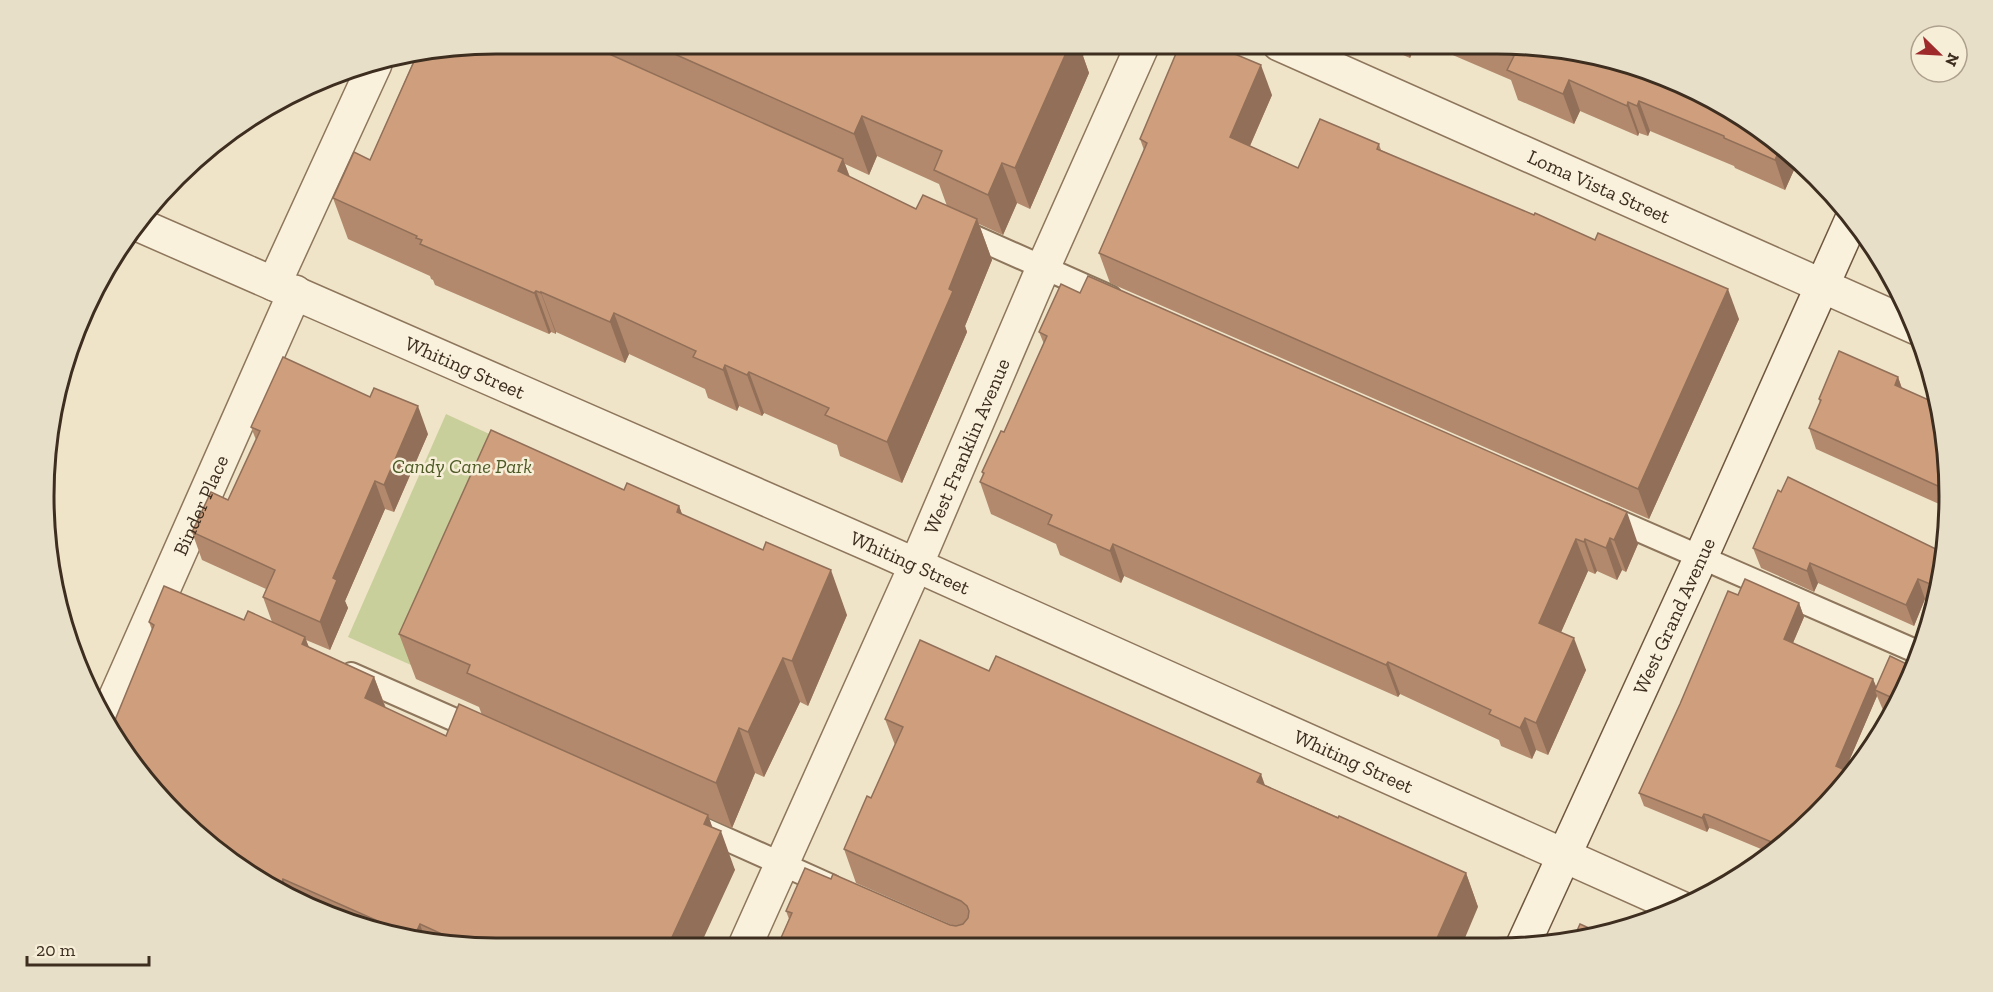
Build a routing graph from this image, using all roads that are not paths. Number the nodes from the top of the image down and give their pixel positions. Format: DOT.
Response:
graph roads {
  1 [pos="1139,54"];
  2 [pos="1301,54"];
  3 [pos="372,72"];
  4 [pos="935,219"];
  5 [pos="145,227"];
  6 [pos="1848,228"];
  7 [pos="1043,268"];
  8 [pos="1823,287"];
  9 [pos="285,288"];
  10 [pos="1131,306"];
  11 [pos="1903,322"];
  12 [pos="1580,504"];
  13 [pos="1701,557"];
  14 [pos="916,565"];
  15 [pos="1911,649"];
  16 [pos="337,667"];
  17 [pos="110,711"];
  18 [pos="499,739"];
  19 [pos="673,816"];
  20 [pos="1563,856"];
  21 [pos="781,864"];
  22 [pos="854,896"];
  23 [pos="1669,903"];
  24 [pos="1527,937"];
  25 [pos="748,938"];
  1 -- 7 [label="street, West Franklin Avenue"];
  2 -- 8 [label="street, Loma Vista Street"];
  3 -- 9 [label="street, Binder Place"];
  4 -- 7 [label="lane"];
  5 -- 9 [label="street, Whiting Street"];
  6 -- 8 [label="street, West Grand Avenue"];
  7 -- 10 [label="lane"];
  7 -- 14 [label="street, West Franklin Avenue"];
  8 -- 11 [label="street, Loma Vista Street"];
  8 -- 13 [label="street, West Grand Avenue"];
  9 -- 14 [label="street, Whiting Street"];
  9 -- 17 [label="street, Binder Place"];
  12 -- 13 [label="lane"];
  13 -- 15 [label="lane"];
  13 -- 20 [label="street, West Grand Avenue"];
  14 -- 20 [label="street, Whiting Street"];
  14 -- 21 [label="street, West Franklin Avenue"];
  16 -- 18 [label="lane"];
  19 -- 21 [label="lane"];
  20 -- 23 [label="street, Whiting Street"];
  20 -- 24 [label="street, West Grand Avenue"];
  21 -- 22 [label="lane"];
  21 -- 25 [label="street, West Franklin Avenue"];
}
